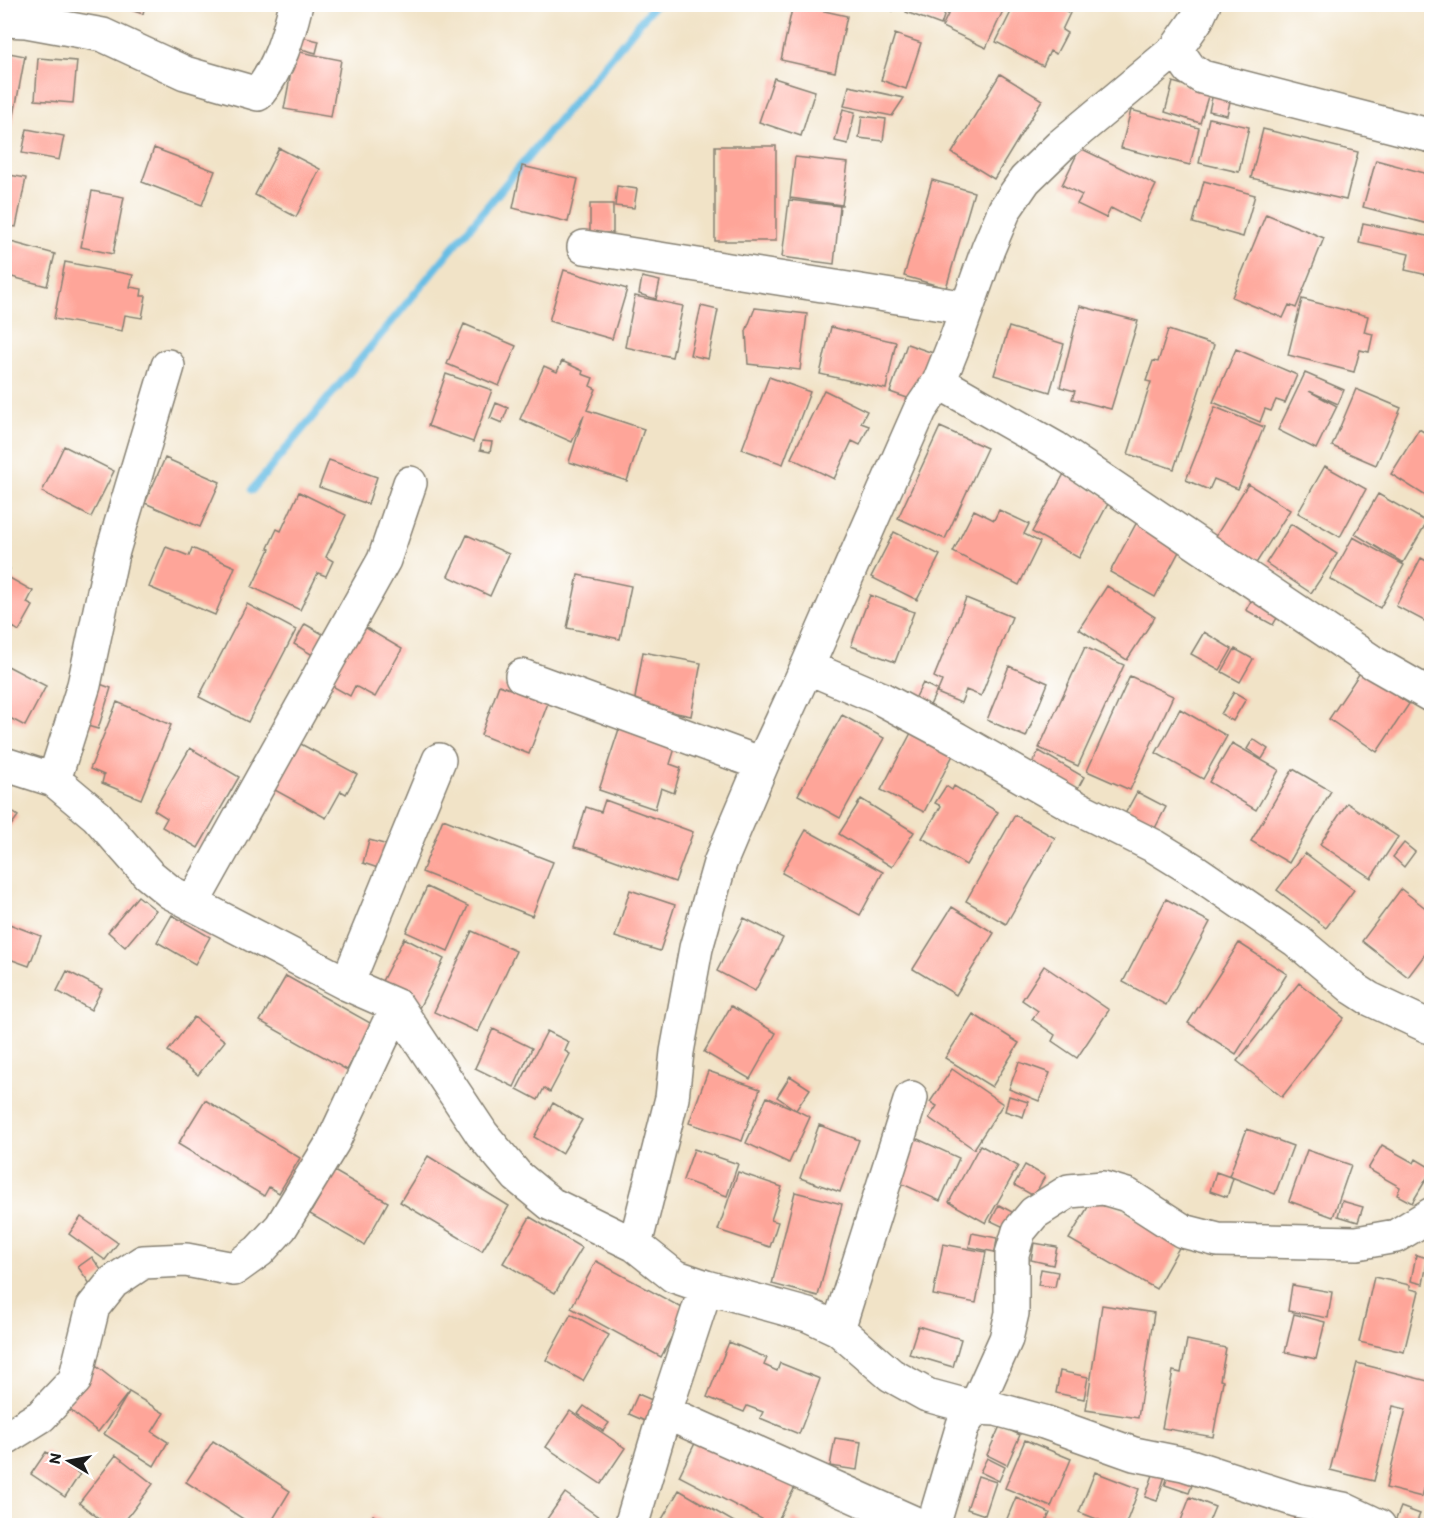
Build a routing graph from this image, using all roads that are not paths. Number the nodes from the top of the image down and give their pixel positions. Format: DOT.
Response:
graph roads {
  1 [pos="296,4"];
  2 [pos="1204,4"];
  3 [pos="4,20"];
  4 [pos="1176,49"];
  5 [pos="1431,136"];
  6 [pos="584,247"];
  7 [pos="967,308"];
  8 [pos="168,366"];
  9 [pos="939,382"];
  10 [pos="410,483"];
  11 [pos="807,667"];
  12 [pos="522,676"];
  13 [pos="1431,696"];
  14 [pos="439,760"];
  15 [pos="4,764"];
  16 [pos="762,765"];
  17 [pos="54,780"];
  18 [pos="192,904"];
  19 [pos="347,984"];
  20 [pos="397,1006"];
  21 [pos="1431,1028"];
  22 [pos="911,1098"];
  23 [pos="1431,1214"];
  24 [pos="635,1245"];
  25 [pos="706,1287"];
  26 [pos="838,1329"];
  27 [pos="975,1408"];
  28 [pos="665,1412"];
  29 [pos="4,1439"];
  30 [pos="630,1526"];
  31 [pos="921,1526"];
  32 [pos="933,1526"];
  33 [pos="1379,1526"];
  1 -- 3 [label="street"];
  2 -- 4 [label="street"];
  4 -- 5 [label="street"];
  4 -- 7 [label="street"];
  6 -- 7 [label="street"];
  7 -- 9 [label="street"];
  8 -- 17 [label="street"];
  9 -- 11 [label="street"];
  9 -- 13 [label="street"];
  10 -- 18 [label="street"];
  11 -- 16 [label="street"];
  11 -- 21 [label="street"];
  12 -- 16 [label="street"];
  14 -- 19 [label="street"];
  15 -- 17 [label="street"];
  16 -- 24 [label="street"];
  17 -- 18 [label="street"];
  18 -- 19 [label="street"];
  19 -- 20 [label="street"];
  20 -- 24 [label="street"];
  20 -- 29 [label="street"];
  22 -- 26 [label="street"];
  23 -- 27 [label="street"];
  24 -- 25 [label="street"];
  25 -- 26 [label="street"];
  25 -- 28 [label="street"];
  26 -- 27 [label="street"];
  27 -- 32 [label="street"];
  27 -- 33 [label="street"];
  28 -- 30 [label="street"];
  28 -- 31 [label="street"];
}
